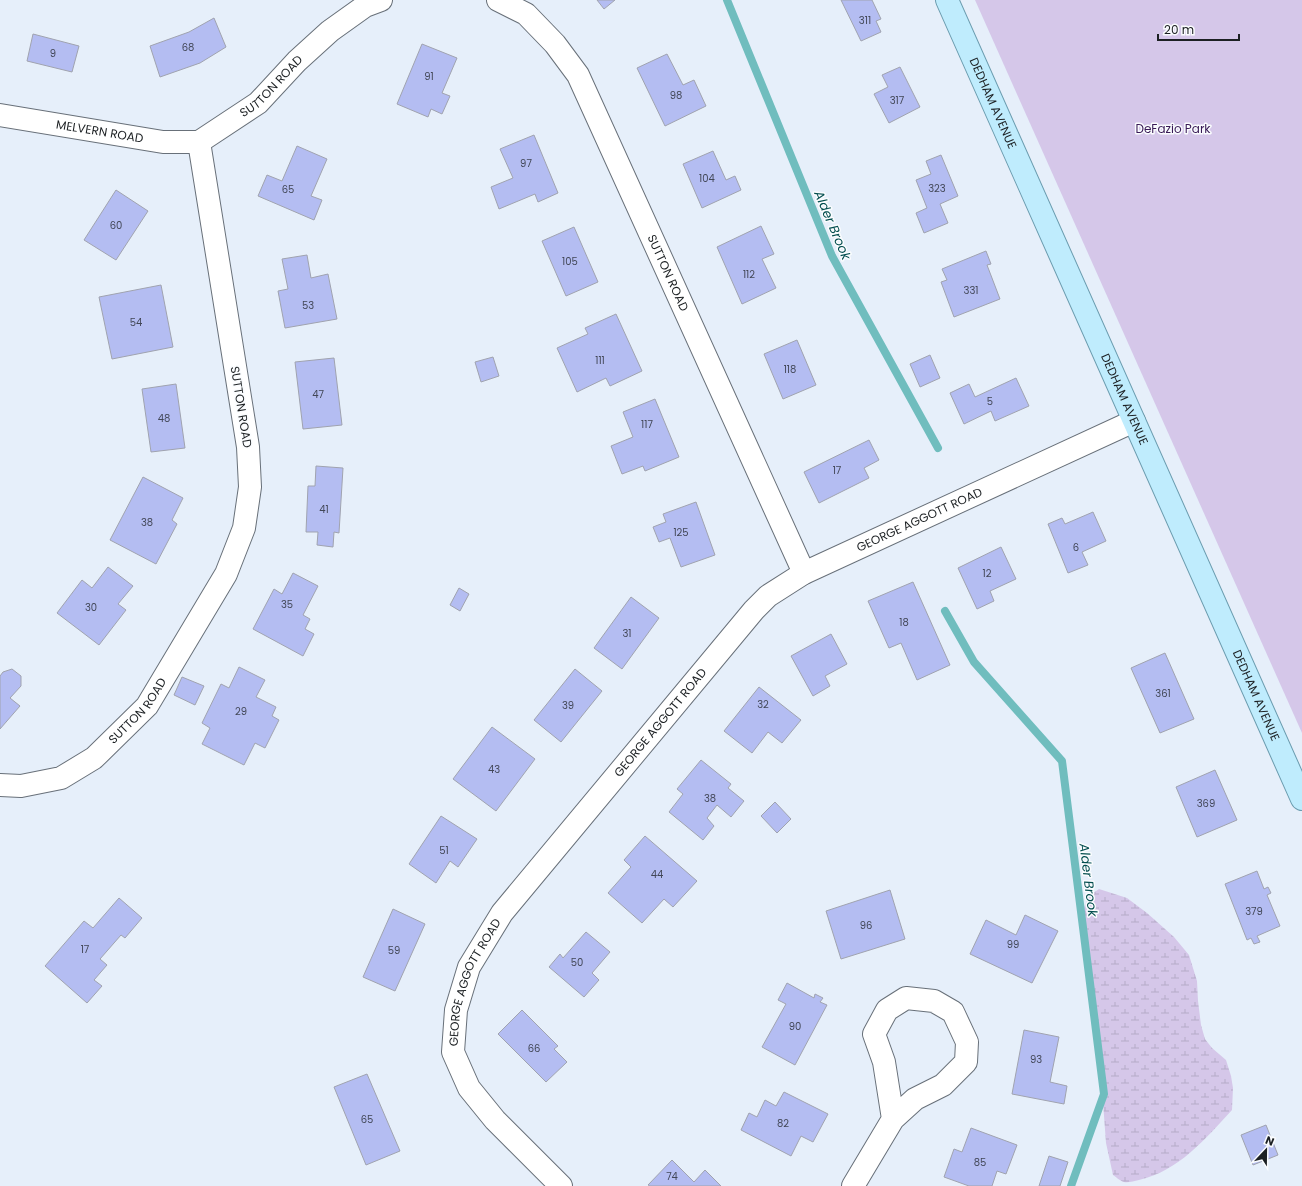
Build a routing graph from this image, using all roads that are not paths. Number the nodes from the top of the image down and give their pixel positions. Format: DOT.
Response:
graph roads {
  1 [pos="381,0"];
  2 [pos="498,0"];
  3 [pos="947,0"];
  4 [pos="0,116"];
  5 [pos="199,142"];
  6 [pos="1134,421"];
  7 [pos="804,573"];
  8 [pos="0,785"];
  9 [pos="1302,799"];
  10 [pos="893,1119"];
  11 [pos="562,1186"];
  12 [pos="854,1186"];
  1 -- 5 [label="street, SUTTON ROAD"];
  2 -- 7 [label="street, SUTTON ROAD"];
  3 -- 6 [label="main road, DEDHAM AVENUE"];
  4 -- 5 [label="street, MELVERN ROAD"];
  5 -- 8 [label="street, SUTTON ROAD"];
  6 -- 7 [label="street, GEORGE AGGOTT ROAD"];
  6 -- 9 [label="main road, DEDHAM AVENUE"];
  7 -- 11 [label="street, GEORGE AGGOTT ROAD"];
  10 -- 10 [label="street"];
  10 -- 12 [label="street"];
}
